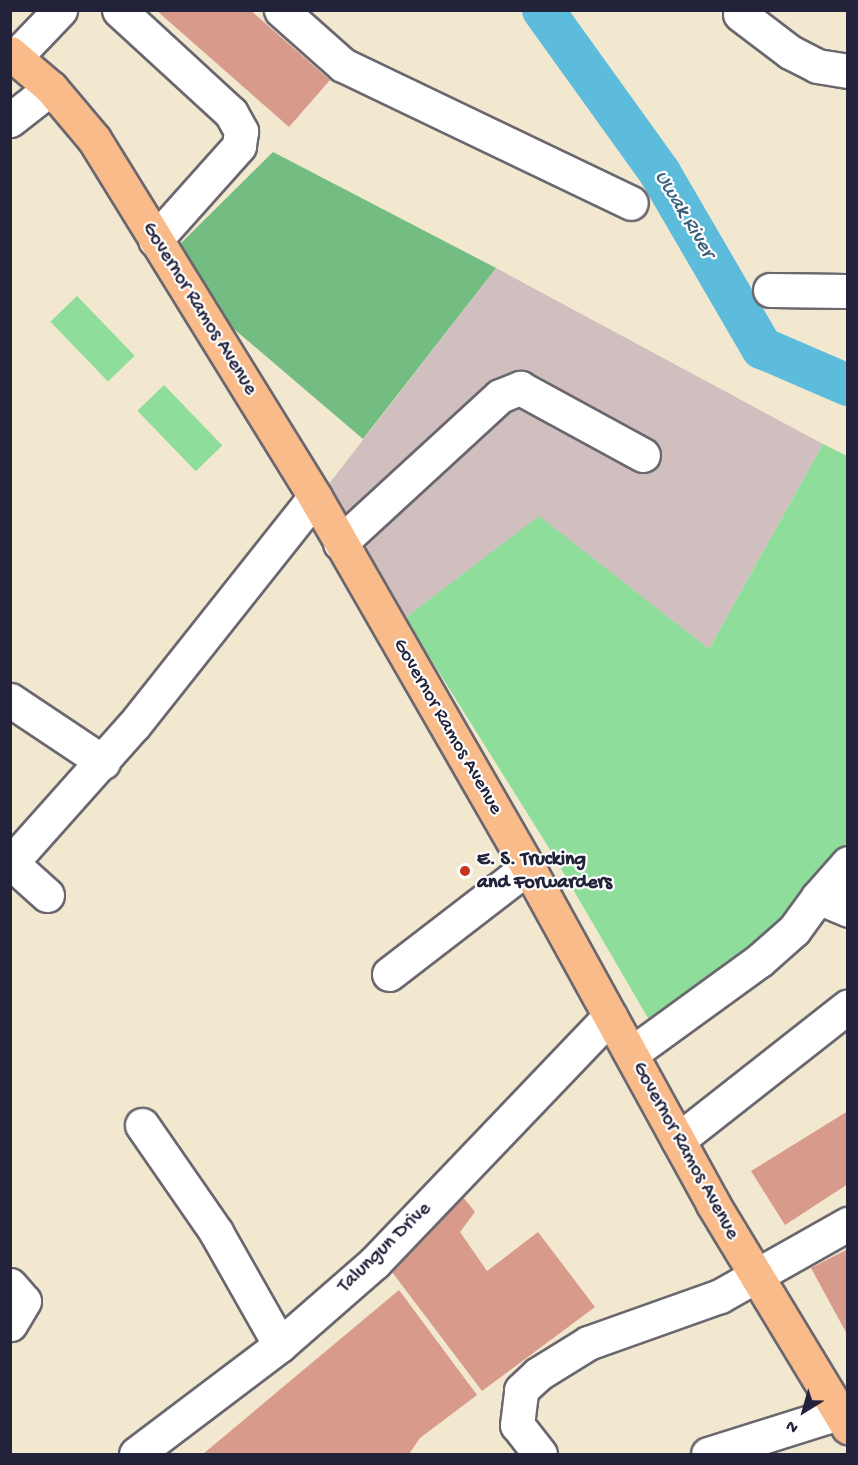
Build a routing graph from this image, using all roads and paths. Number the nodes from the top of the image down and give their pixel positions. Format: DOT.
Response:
graph roads {
  1 [pos="60,10"];
  2 [pos="119,10"];
  3 [pos="287,13"];
  4 [pos="740,14"];
  5 [pos="13,55"];
  6 [pos="848,71"];
  7 [pos="51,88"];
  8 [pos="10,120"];
  9 [pos="631,203"];
  10 [pos="155,240"];
  11 [pos="770,290"];
  12 [pos="848,291"];
  13 [pos="643,455"];
  14 [pos="315,497"];
  15 [pos="340,543"];
  16 [pos="10,699"];
  17 [pos="103,762"];
  18 [pos="528,867"];
  19 [pos="846,867"];
  20 [pos="48,895"];
  21 [pos="818,897"];
  22 [pos="848,910"];
  23 [pos="389,974"];
  24 [pos="848,1006"];
  25 [pos="610,1016"];
  26 [pos="632,1053"];
  27 [pos="142,1125"];
  28 [pos="678,1140"];
  29 [pos="848,1224"];
  30 [pos="756,1277"];
  31 [pos="10,1285"];
  32 [pos="10,1323"];
  33 [pos="280,1345"];
  34 [pos="843,1420"];
  35 [pos="162,1443"];
  36 [pos="136,1455"];
  37 [pos="540,1455"];
  38 [pos="708,1455"];
  1 -- 5 [label="street"];
  2 -- 10 [label="street"];
  3 -- 9 [label="street"];
  4 -- 6 [label="street"];
  5 -- 7 [label="main road, Governor Ramos Avenue"];
  7 -- 8 [label="street"];
  7 -- 10 [label="main road, Governor Ramos Avenue"];
  10 -- 14 [label="main road, Governor Ramos Avenue"];
  11 -- 12 [label="street"];
  13 -- 15 [label="street"];
  14 -- 15 [label="main road, Governor Ramos Avenue"];
  14 -- 17 [label="street"];
  15 -- 18 [label="main road, Governor Ramos Avenue"];
  16 -- 17 [label="street"];
  17 -- 20 [label="street"];
  18 -- 23 [label="street"];
  18 -- 25 [label="main road, Governor Ramos Avenue"];
  19 -- 21 [label="street"];
  21 -- 22 [label="street"];
  21 -- 26 [label="street"];
  24 -- 28 [label="street"];
  25 -- 26 [label="main road, Governor Ramos Avenue"];
  25 -- 33 [label="street, Talungun Drive"];
  26 -- 28 [label="main road, Governor Ramos Avenue"];
  27 -- 33 [label="street"];
  28 -- 30 [label="main road, Governor Ramos Avenue"];
  29 -- 30 [label="street"];
  30 -- 34 [label="main road, Governor Ramos Avenue"];
  30 -- 37 [label="street"];
  31 -- 32 [label="street"];
  33 -- 35 [label="street, Talungun Drive"];
  34 -- 38 [label="street"];
  35 -- 36 [label="street, Talungun Drive"];
}
